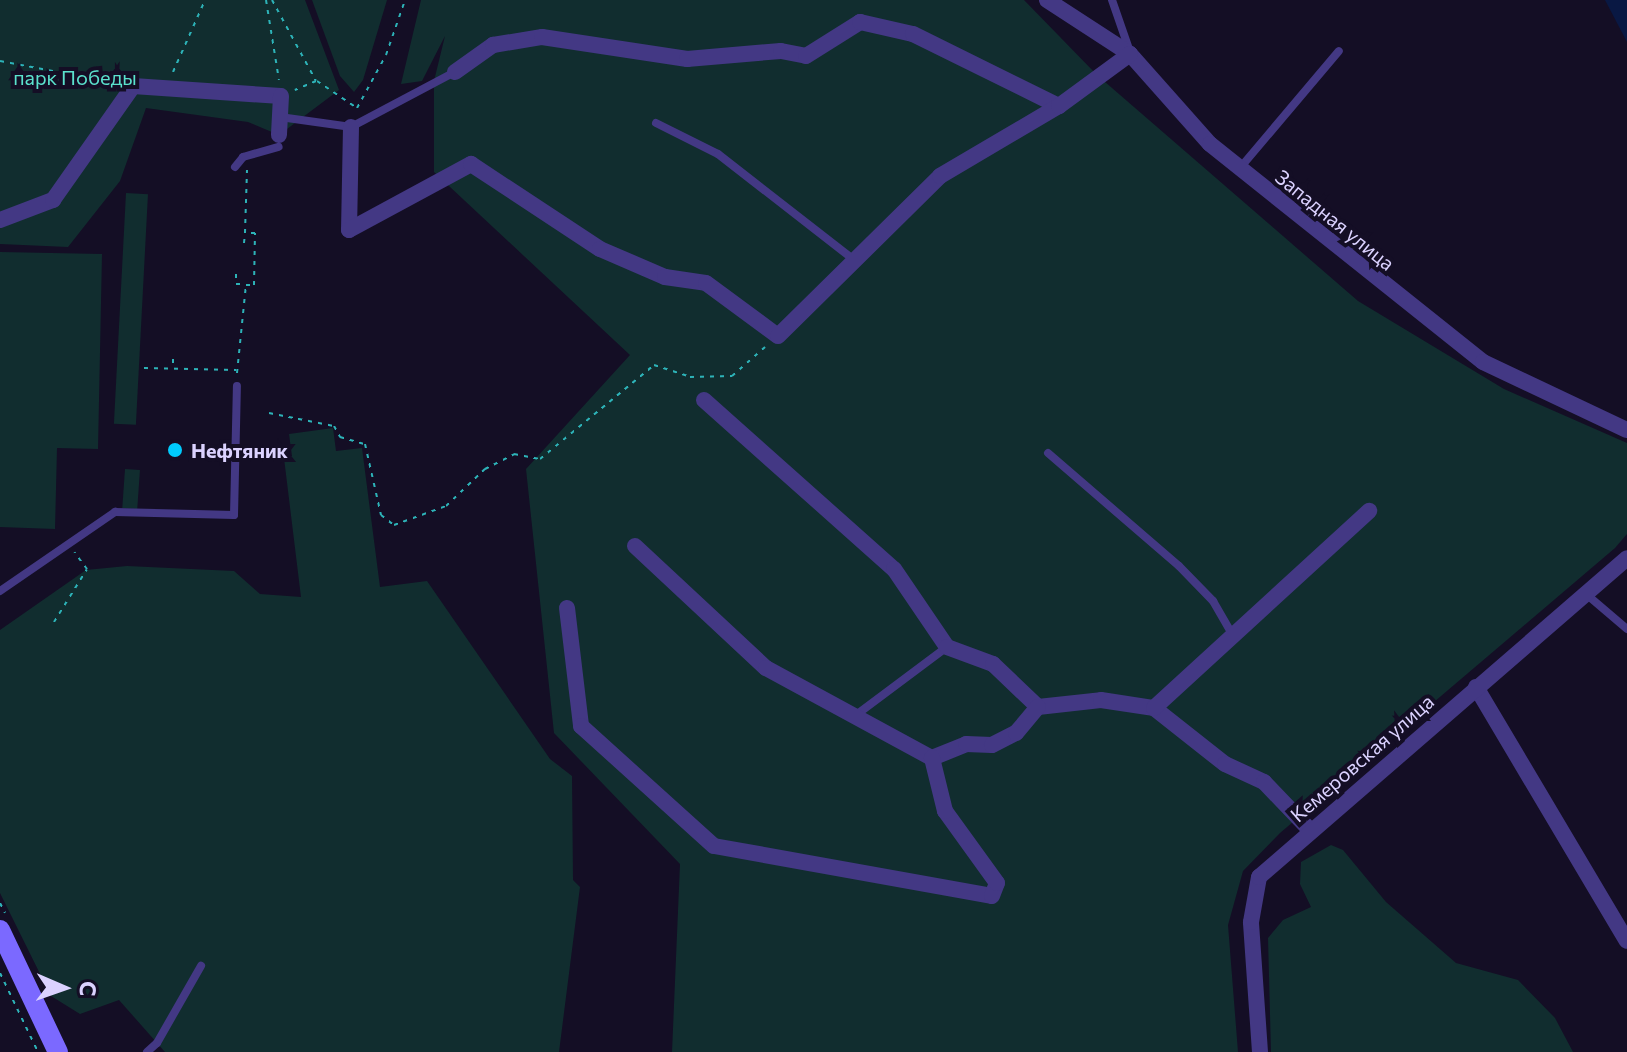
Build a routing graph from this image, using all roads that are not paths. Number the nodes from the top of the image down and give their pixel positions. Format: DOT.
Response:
graph roads {
  1 [pos="1047,0"];
  2 [pos="1112,0"];
  3 [pos="1339,51"];
  4 [pos="1130,54"];
  5 [pos="455,72"];
  6 [pos="1059,106"];
  7 [pos="280,117"];
  8 [pos="656,123"];
  9 [pos="351,127"];
  10 [pos="279,141"];
  11 [pos="235,167"];
  12 [pos="1240,168"];
  13 [pos="0,220"];
  14 [pos="854,260"];
  15 [pos="237,386"];
  16 [pos="704,400"];
  17 [pos="1627,430"];
  18 [pos="1048,453"];
  19 [pos="1369,511"];
  20 [pos="635,546"];
  21 [pos="1627,558"];
  22 [pos="0,591"];
  23 [pos="1586,593"];
  24 [pos="567,608"];
  25 [pos="1627,629"];
  26 [pos="1233,635"];
  27 [pos="947,647"];
  28 [pos="1476,687"];
  29 [pos="1038,707"];
  30 [pos="1154,708"];
  31 [pos="856,715"];
  32 [pos="932,758"];
  33 [pos="1309,829"];
  34 [pos="0,930"];
  35 [pos="1627,941"];
  36 [pos="201,966"];
  37 [pos="58,1052"];
  38 [pos="147,1052"];
  39 [pos="1260,1052"];
  1 -- 4 [label="street, Западная улица"];
  2 -- 4 [label="lane"];
  3 -- 12 [label="lane"];
  4 -- 6 [label="street"];
  4 -- 12 [label="street, Западная улица"];
  5 -- 6 [label="street"];
  5 -- 9 [label="lane"];
  6 -- 14 [label="street"];
  7 -- 9 [label="lane"];
  7 -- 10 [label="street"];
  7 -- 13 [label="street"];
  8 -- 14 [label="lane"];
  9 -- 14 [label="street"];
  10 -- 11 [label="lane"];
  12 -- 17 [label="street, Западная улица"];
  15 -- 22 [label="lane"];
  16 -- 27 [label="street"];
  18 -- 26 [label="lane"];
  19 -- 26 [label="street"];
  20 -- 31 [label="street"];
  21 -- 23 [label="street, Кемеровская улица"];
  23 -- 25 [label="lane"];
  23 -- 28 [label="street, Кемеровская улица"];
  24 -- 32 [label="street"];
  26 -- 30 [label="street"];
  27 -- 29 [label="street"];
  27 -- 31 [label="lane"];
  28 -- 33 [label="street, Кемеровская улица"];
  28 -- 35 [label="street"];
  29 -- 30 [label="street"];
  29 -- 32 [label="street"];
  30 -- 33 [label="street"];
  31 -- 32 [label="street"];
  33 -- 39 [label="street, Кемеровская улица"];
  34 -- 37 [label="main road"];
  36 -- 38 [label="lane"];
}
